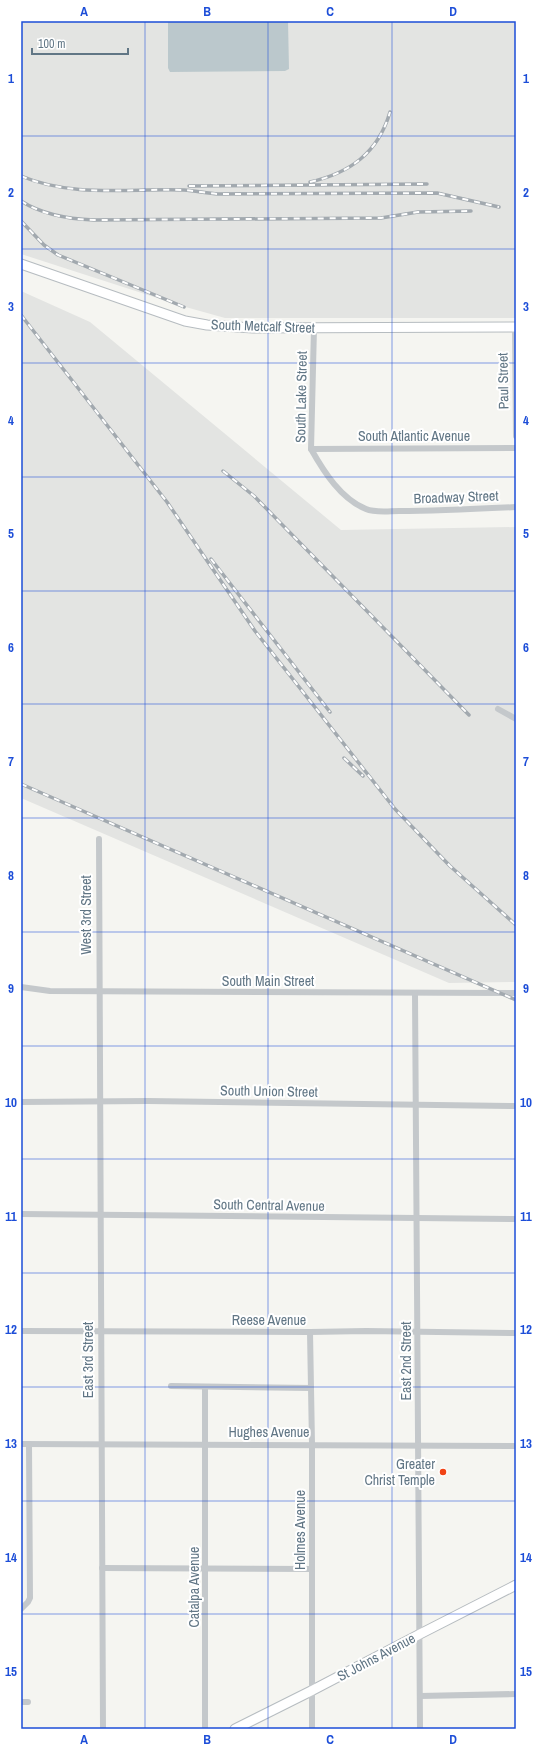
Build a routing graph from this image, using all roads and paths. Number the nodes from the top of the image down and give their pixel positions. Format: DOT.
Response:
graph roads {
  1 [pos="21,264"];
  2 [pos="515,327"];
  3 [pos="314,328"];
  4 [pos="516,436"];
  5 [pos="516,448"];
  6 [pos="311,449"];
  7 [pos="516,507"];
  8 [pos="396,511"];
  9 [pos="498,709"];
  10 [pos="516,719"];
  11 [pos="98,839"];
  12 [pos="21,987"];
  13 [pos="98,991"];
  14 [pos="516,993"];
  15 [pos="415,994"];
  16 [pos="99,1101"];
  17 [pos="21,1102"];
  18 [pos="416,1105"];
  19 [pos="516,1106"];
  20 [pos="21,1214"];
  21 [pos="100,1214"];
  22 [pos="417,1219"];
  23 [pos="516,1219"];
  24 [pos="21,1331"];
  25 [pos="100,1332"];
  26 [pos="310,1332"];
  27 [pos="418,1332"];
  28 [pos="516,1333"];
  29 [pos="171,1386"];
  30 [pos="205,1387"];
  31 [pos="311,1388"];
  32 [pos="21,1444"];
  33 [pos="29,1444"];
  34 [pos="206,1444"];
  35 [pos="312,1444"];
  36 [pos="101,1445"];
  37 [pos="418,1445"];
  38 [pos="516,1446"];
  39 [pos="102,1568"];
  40 [pos="206,1568"];
  41 [pos="312,1569"];
  42 [pos="516,1585"];
  43 [pos="21,1609"];
  44 [pos="420,1634"];
  45 [pos="311,1691"];
  46 [pos="516,1694"];
  47 [pos="420,1696"];
  48 [pos="102,1729"];
  49 [pos="205,1729"];
  50 [pos="235,1729"];
  51 [pos="312,1729"];
  52 [pos="420,1729"];
  1 -- 3 [label="main road, South Metcalf Street"];
  2 -- 3 [label="main road, South Metcalf Street"];
  2 -- 4 [label="street, Paul Street"];
  3 -- 6 [label="street, South Lake Street"];
  5 -- 6 [label="street, South Atlantic Avenue"];
  6 -- 8 [label="street, South Lake Street"];
  7 -- 8 [label="street, Broadway Street"];
  9 -- 10 [label="street"];
  11 -- 13 [label="street, West 3rd Street"];
  12 -- 13 [label="street, South Main Street"];
  13 -- 15 [label="street, South Main Street"];
  13 -- 16 [label="street, East 3rd Street"];
  14 -- 15 [label="street, South Main Street"];
  15 -- 18 [label="street, East 2nd Street"];
  16 -- 17 [label="street, South Union Street"];
  16 -- 18 [label="street, South Union Street"];
  16 -- 21 [label="street, East 3rd Street"];
  18 -- 19 [label="street, South Union Street"];
  18 -- 22 [label="street, East 2nd Street"];
  20 -- 21 [label="street, South Central Avenue"];
  21 -- 22 [label="street, South Central Avenue"];
  21 -- 25 [label="street, East 3rd Street"];
  22 -- 23 [label="street, South Central Avenue"];
  22 -- 27 [label="street, East 2nd Street"];
  24 -- 25 [label="street, Reese Avenue"];
  25 -- 26 [label="street, Reese Avenue"];
  25 -- 36 [label="street, East 3rd Street"];
  26 -- 27 [label="street, Reese Avenue"];
  26 -- 31 [label="street, Holmes Avenue"];
  27 -- 28 [label="street, Reese Avenue"];
  27 -- 37 [label="street, East 2nd Street"];
  29 -- 30 [label="street"];
  30 -- 31 [label="street"];
  30 -- 34 [label="street, Catalpa Avenue"];
  31 -- 35 [label="street, Holmes Avenue"];
  32 -- 33 [label="street, Hughes Avenue"];
  33 -- 36 [label="street, Hughes Avenue"];
  33 -- 43 [label="street"];
  34 -- 35 [label="street, Hughes Avenue"];
  34 -- 36 [label="street, Hughes Avenue"];
  34 -- 40 [label="street, Catalpa Avenue"];
  35 -- 37 [label="street, Hughes Avenue"];
  35 -- 41 [label="street, Holmes Avenue"];
  36 -- 39 [label="street, East 3rd Street"];
  37 -- 38 [label="street, Hughes Avenue"];
  37 -- 44 [label="street, East 2nd Street"];
  39 -- 40 [label="street"];
  39 -- 48 [label="street, East 3rd Street"];
  40 -- 41 [label="street"];
  40 -- 49 [label="street, Catalpa Avenue"];
  41 -- 45 [label="street, Holmes Avenue"];
  42 -- 44 [label="main road, St Johns Avenue"];
  44 -- 45 [label="main road, St Johns Avenue"];
  44 -- 47 [label="street, East 2nd Street"];
  45 -- 50 [label="main road, St Johns Avenue"];
  45 -- 51 [label="street, Holmes Avenue"];
  46 -- 47 [label="street"];
  47 -- 52 [label="street, East 2nd Street"];
}
